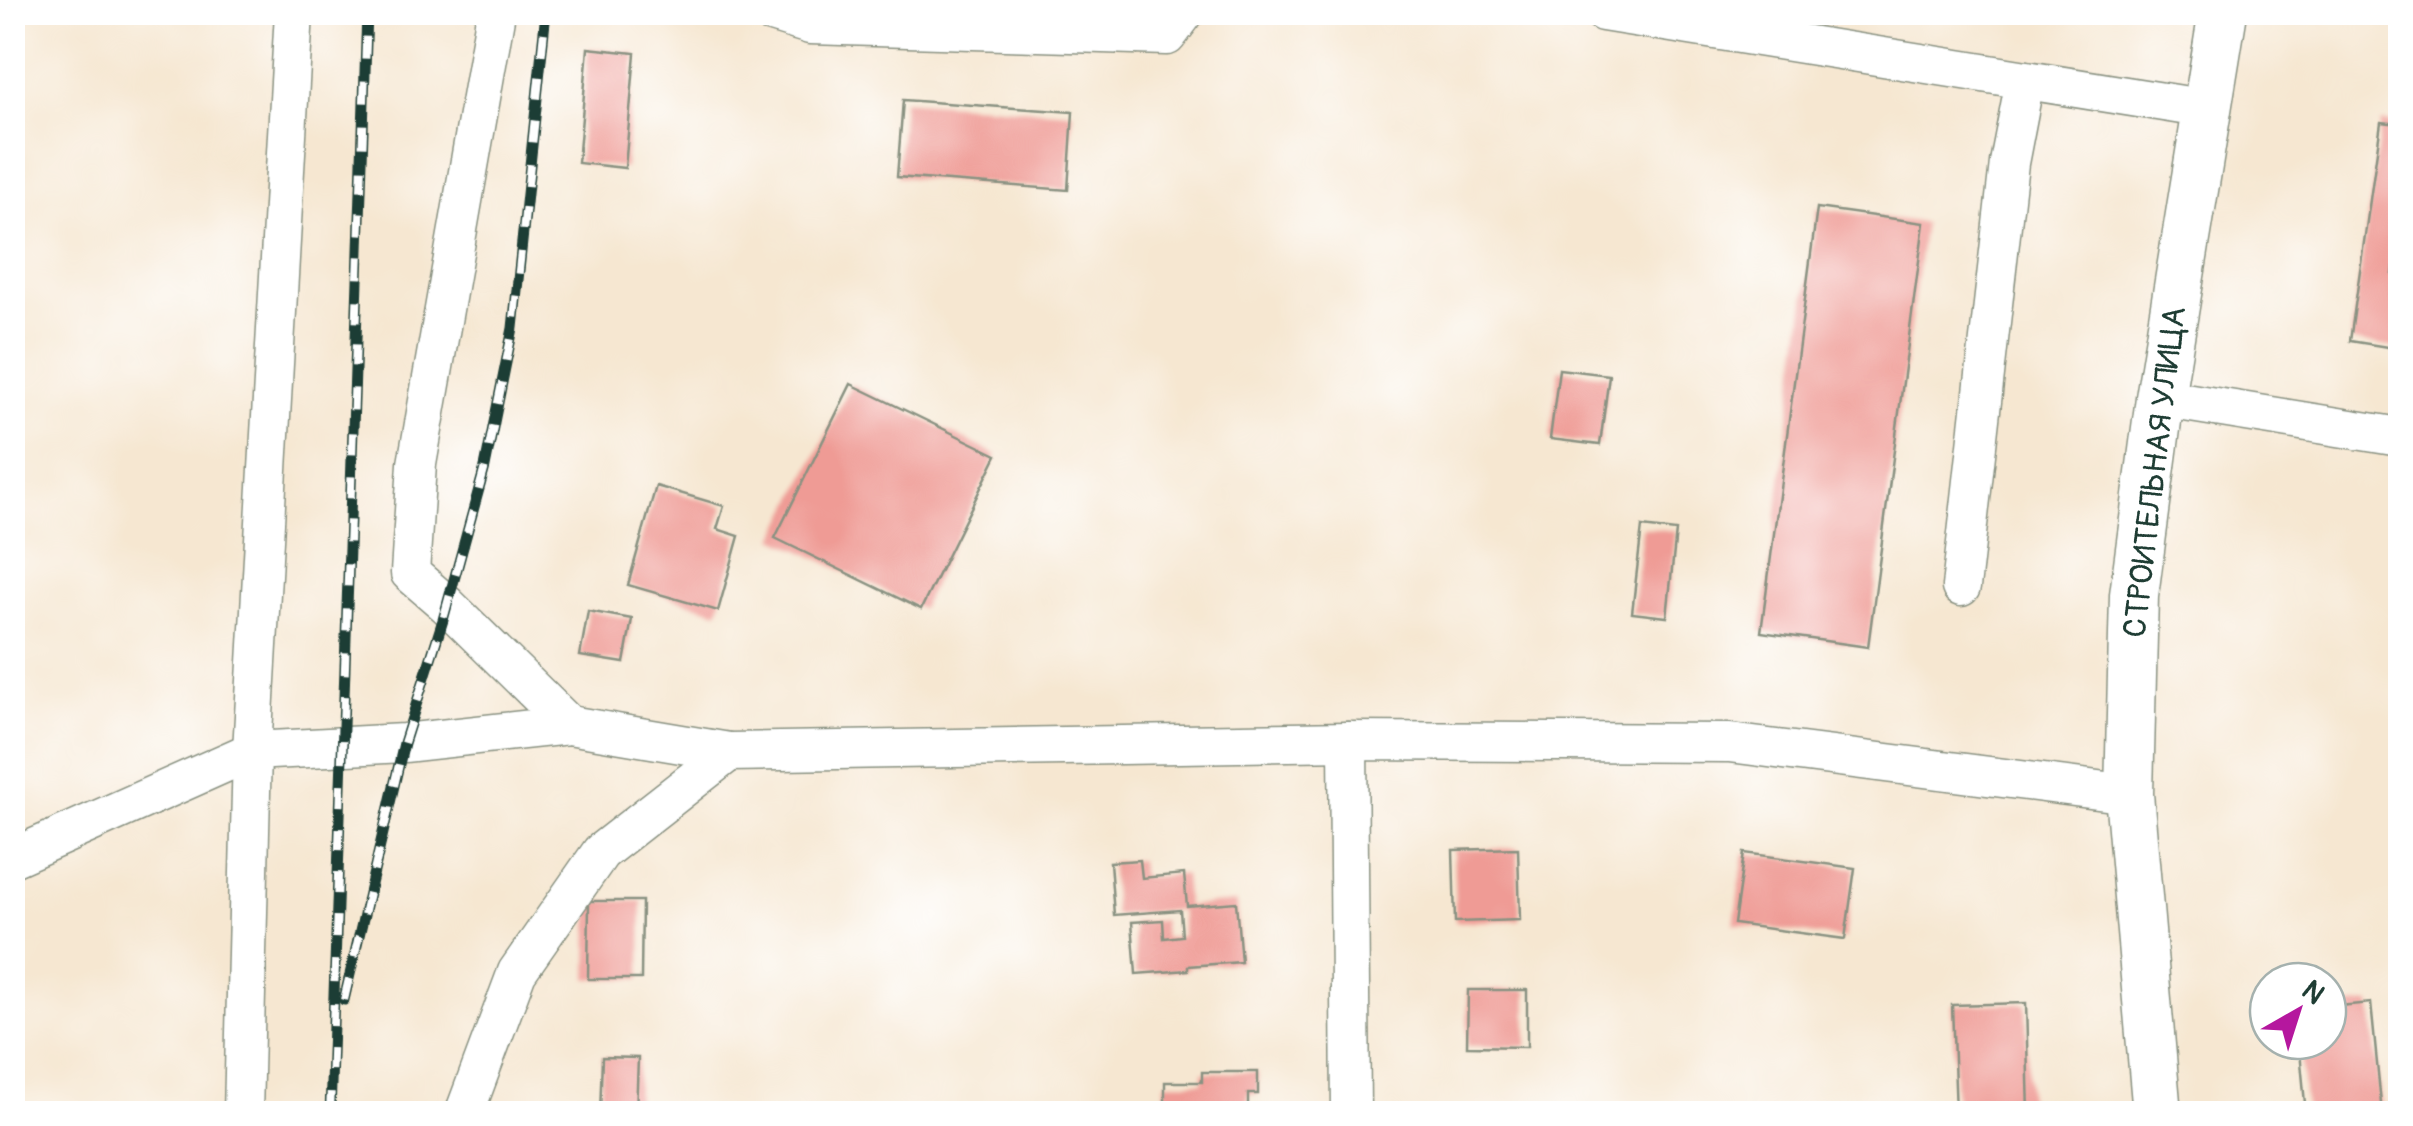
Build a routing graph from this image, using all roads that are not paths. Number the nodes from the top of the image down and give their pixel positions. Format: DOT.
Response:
graph roads {
  1 [pos="294,12"];
  2 [pos="496,12"];
  3 [pos="768,12"];
  4 [pos="1185,12"];
  5 [pos="1603,12"];
  6 [pos="2222,12"];
  7 [pos="2025,80"];
  8 [pos="2207,109"];
  9 [pos="2160,398"];
  10 [pos="2400,436"];
  11 [pos="1960,587"];
  12 [pos="569,726"];
  13 [pos="1348,742"];
  14 [pos="252,752"];
  15 [pos="729,752"];
  16 [pos="2129,794"];
  17 [pos="12,858"];
  18 [pos="243,1114"];
  19 [pos="464,1114"];
  20 [pos="1350,1114"];
  21 [pos="2157,1114"];
  1 -- 14 [label="street"];
  2 -- 12 [label="street"];
  3 -- 4 [label="street"];
  5 -- 7 [label="street"];
  6 -- 8 [label="main road, СТРОИТЕЛЬНАЯ УЛИЦА"];
  7 -- 8 [label="street"];
  7 -- 11 [label="street"];
  8 -- 9 [label="main road, СТРОИТЕЛЬНАЯ УЛИЦА"];
  9 -- 10 [label="street"];
  9 -- 16 [label="main road, СТРОИТЕЛЬНАЯ УЛИЦА"];
  12 -- 14 [label="street"];
  12 -- 15 [label="street"];
  13 -- 15 [label="street"];
  13 -- 16 [label="street"];
  13 -- 20 [label="street"];
  14 -- 17 [label="street"];
  14 -- 18 [label="street"];
  15 -- 19 [label="street"];
  16 -- 21 [label="main road, СТРОИТЕЛЬНАЯ УЛИЦА"];
}
